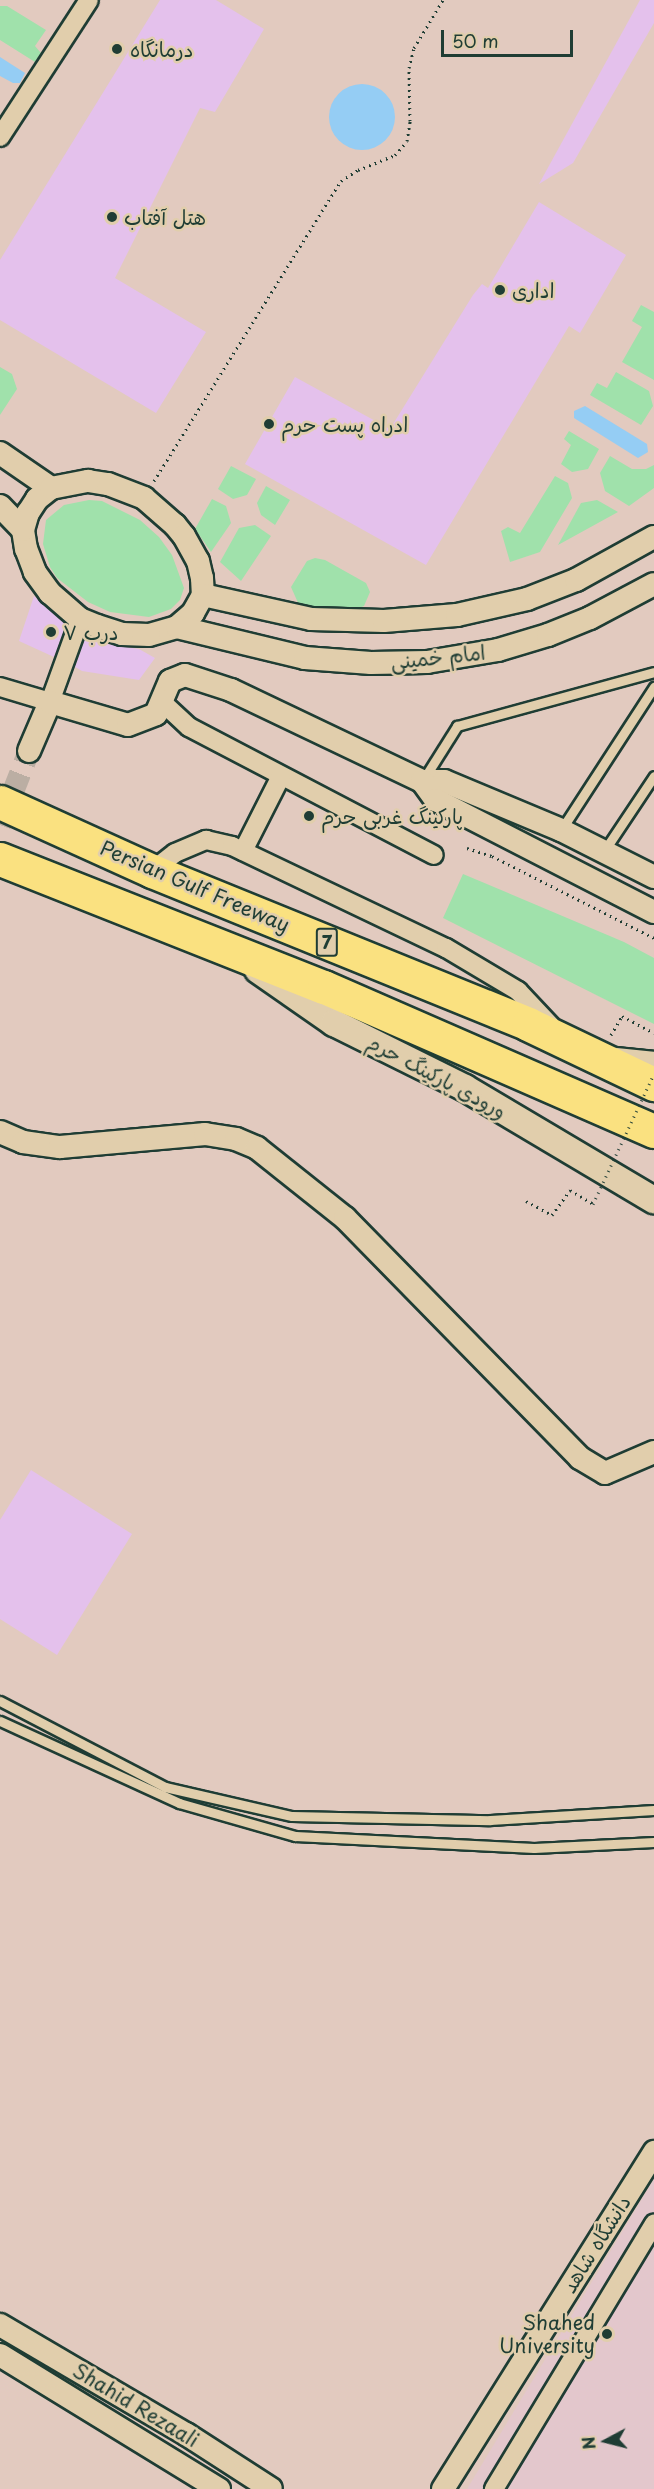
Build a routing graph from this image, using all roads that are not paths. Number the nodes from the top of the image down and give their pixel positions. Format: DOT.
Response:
graph roads {
  1 [pos="89,0"];
  2 [pos="0,137"];
  3 [pos="0,453"];
  4 [pos="51,488"];
  5 [pos="0,506"];
  6 [pos="23,530"];
  7 [pos="654,537"];
  8 [pos="654,584"];
  9 [pos="202,595"];
  10 [pos="80,619"];
  11 [pos="177,627"];
  12 [pos="654,672"];
  13 [pos="0,687"];
  14 [pos="654,687"];
  15 [pos="161,701"];
  16 [pos="50,702"];
  17 [pos="30,751"];
  18 [pos="281,776"];
  19 [pos="654,776"];
  20 [pos="422,781"];
  21 [pos="0,802"];
  22 [pos="561,830"];
  23 [pos="243,851"];
  24 [pos="604,851"];
  25 [pos="434,855"];
  26 [pos="0,859"];
  27 [pos="152,871"];
  28 [pos="654,877"];
  29 [pos="654,912"];
  30 [pos="223,947"];
  31 [pos="566,1042"];
  32 [pos="597,1057"];
  33 [pos="654,1063"];
  34 [pos="654,1084"];
  35 [pos="654,1131"];
  36 [pos="0,1132"];
  37 [pos="654,1200"];
  38 [pos="654,1452"];
  39 [pos="0,1701"];
  40 [pos="0,1721"];
  41 [pos="654,1810"];
  42 [pos="654,1842"];
  43 [pos="654,2152"];
  44 [pos="654,2224"];
  45 [pos="0,2325"];
  46 [pos="0,2355"];
  47 [pos="219,2489"];
  48 [pos="271,2489"];
  49 [pos="443,2489"];
  50 [pos="494,2489"];
  1 -- 2 [label="street"];
  3 -- 4 [label="street"];
  4 -- 6 [label="street"];
  4 -- 9 [label="street"];
  5 -- 6 [label="street"];
  6 -- 10 [label="street"];
  7 -- 9 [label="street, امام خمینی"];
  8 -- 11 [label="street, امام خمینی"];
  9 -- 11 [label="street"];
  10 -- 11 [label="street"];
  10 -- 16 [label="street"];
  12 -- 20 [label="lane"];
  13 -- 16 [label="street"];
  14 -- 22 [label="lane"];
  15 -- 16 [label="street"];
  15 -- 18 [label="street"];
  15 -- 20 [label="street"];
  16 -- 17 [label="street"];
  18 -- 23 [label="street"];
  18 -- 25 [label="street"];
  19 -- 24 [label="lane"];
  20 -- 22 [label="street"];
  20 -- 29 [label="street"];
  21 -- 27 [label="highway, Persian Gulf Freeway / 7"];
  22 -- 24 [label="street"];
  23 -- 27 [label="street"];
  23 -- 31 [label="street"];
  24 -- 28 [label="street"];
  26 -- 30 [label="highway, 7"];
  27 -- 31 [label="highway, Persian Gulf Freeway / 7"];
  30 -- 35 [label="highway, 7"];
  30 -- 37 [label="main road, ورودی پارکینگ حرم"];
  31 -- 32 [label="highway, Persian Gulf Freeway / 7"];
  32 -- 33 [label="street"];
  32 -- 34 [label="highway, Persian Gulf Freeway / 7"];
  36 -- 38 [label="street"];
  39 -- 41 [label="lane"];
  40 -- 42 [label="lane"];
  43 -- 49 [label="street, دانشگاه شاهد"];
  44 -- 50 [label="street"];
  45 -- 48 [label="street, Shahid Rezaali"];
  46 -- 47 [label="street, Shahid Rezaali"];
}
